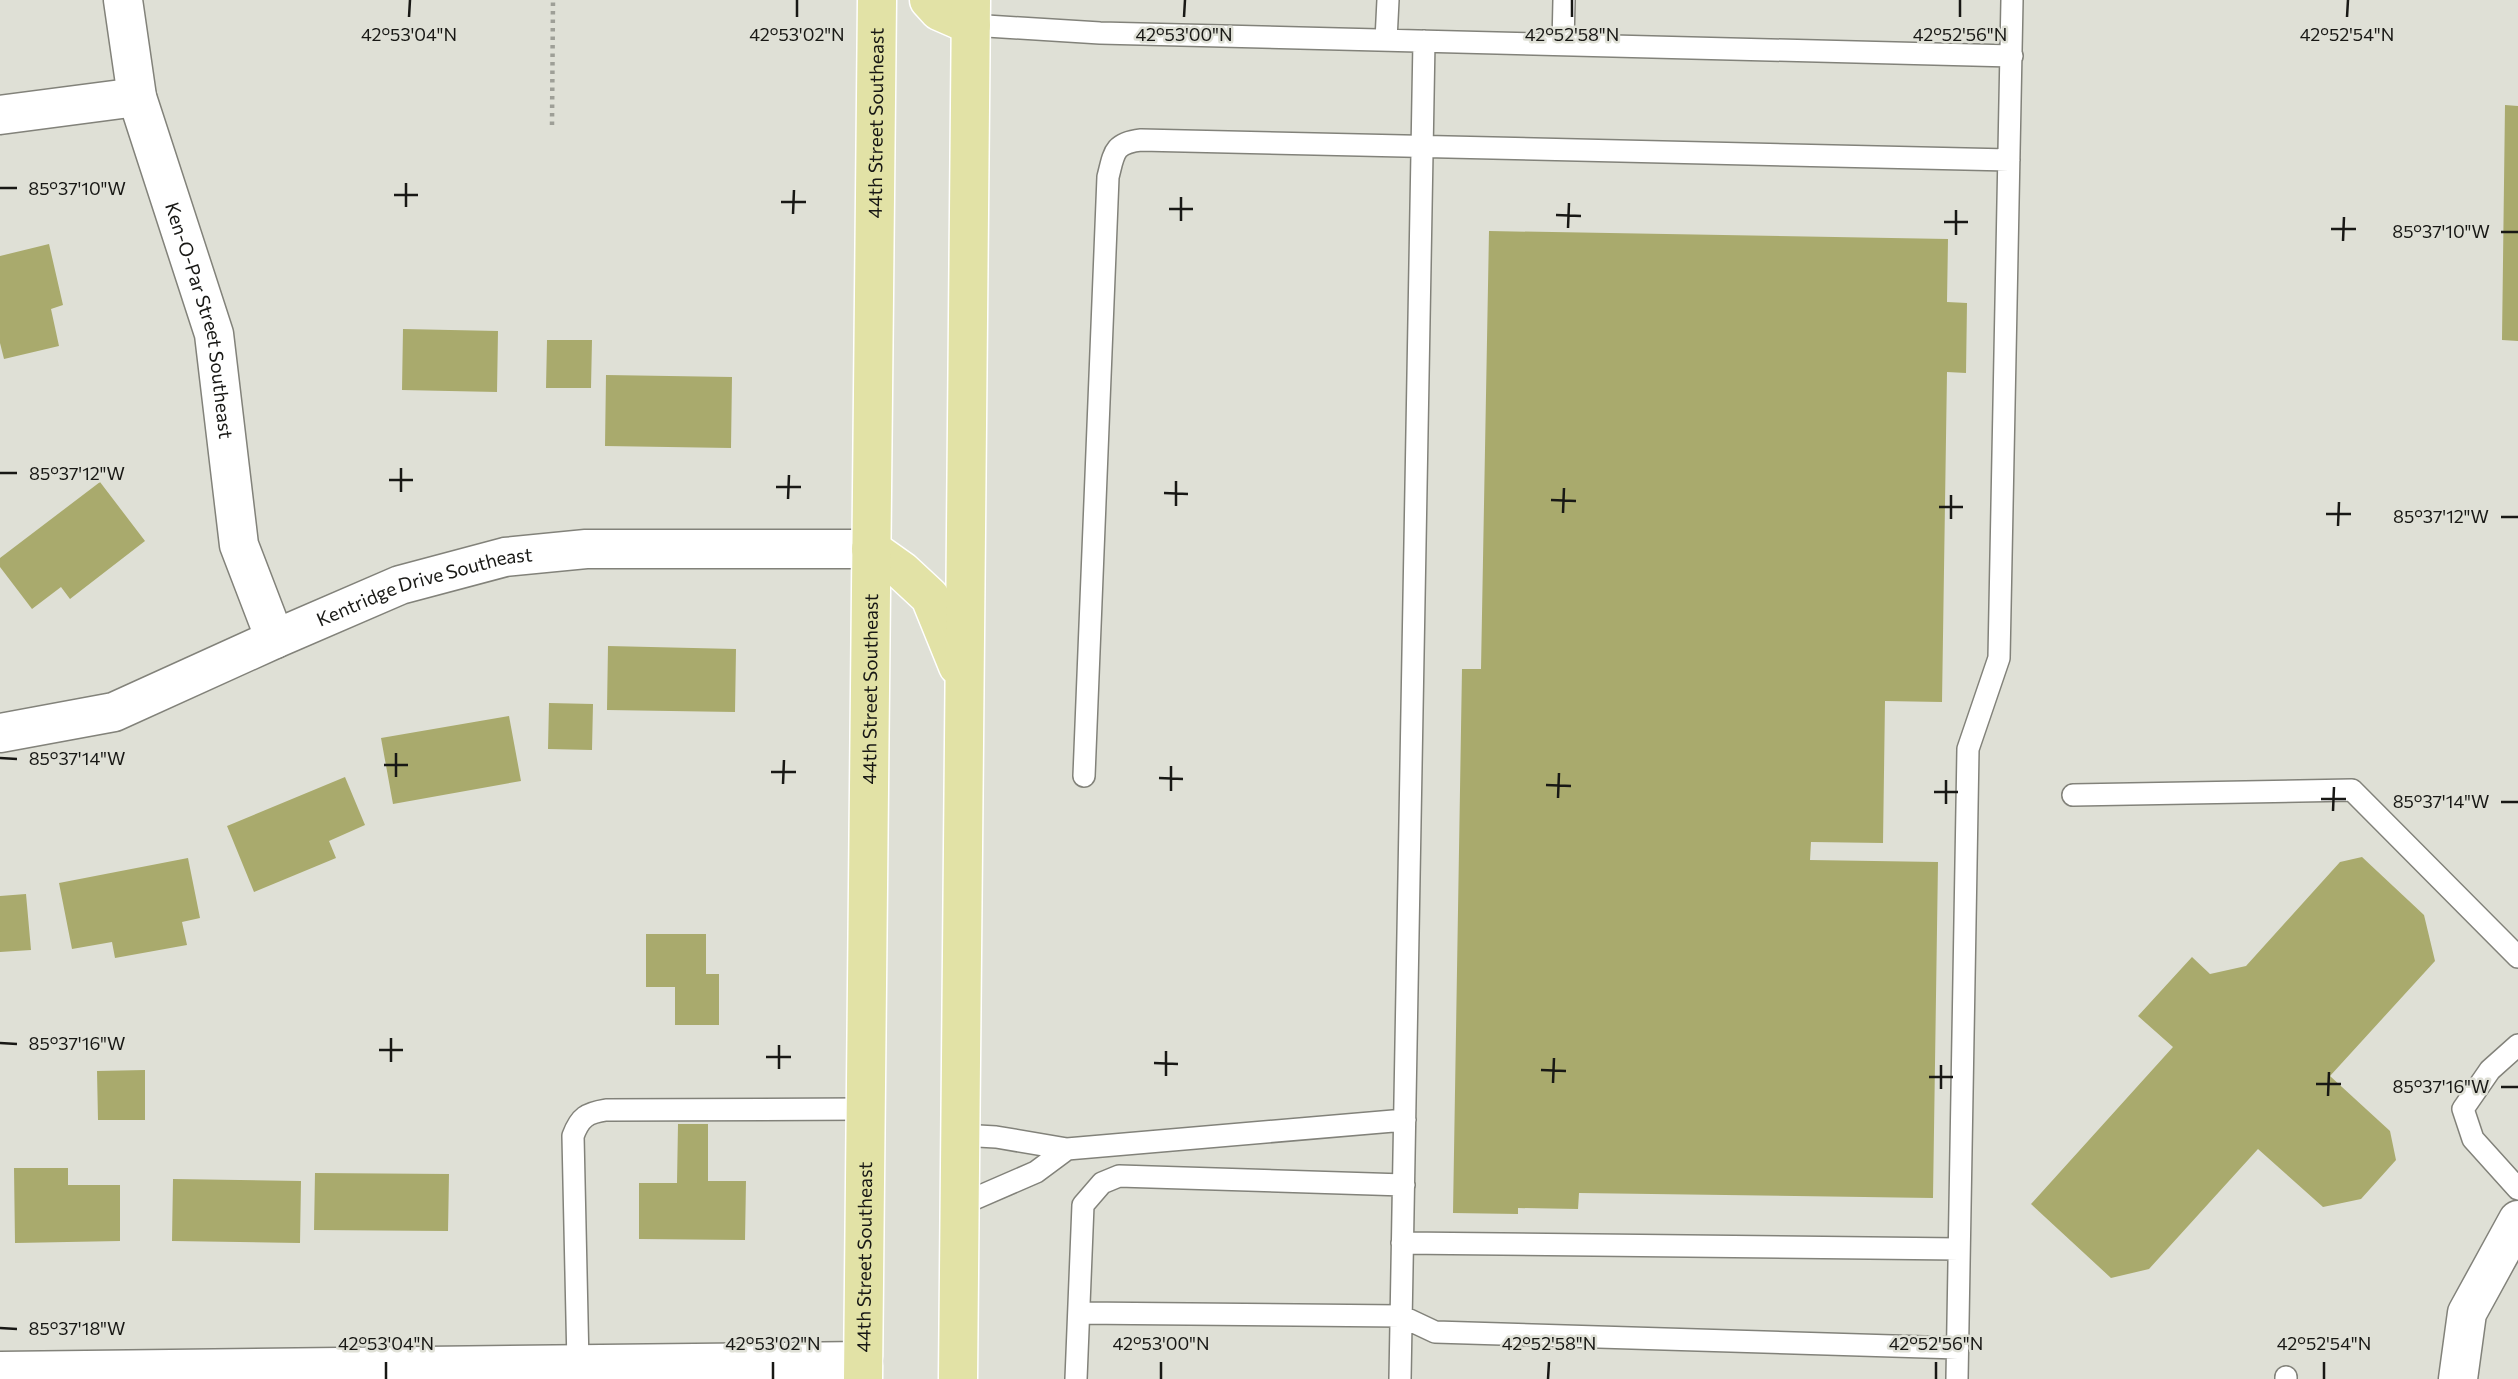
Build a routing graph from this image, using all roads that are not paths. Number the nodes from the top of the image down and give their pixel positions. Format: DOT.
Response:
graph roads {
  1 [pos="123,0"];
  2 [pos="877,0"];
  3 [pos="929,0"];
  4 [pos="1388,0"];
  5 [pos="1564,0"];
  6 [pos="2012,0"];
  7 [pos="971,12"];
  8 [pos="1386,40"];
  9 [pos="1424,41"];
  10 [pos="1563,44"];
  11 [pos="2011,56"];
  12 [pos="138,97"];
  13 [pos="0,115"];
  14 [pos="1422,148"];
  15 [pos="2009,160"];
  16 [pos="871,549"];
  17 [pos="275,639"];
  18 [pos="965,681"];
  19 [pos="0,733"];
  20 [pos="1084,776"];
  21 [pos="2073,795"];
  22 [pos="2518,957"];
  23 [pos="2518,1045"];
  24 [pos="865,1109"];
  25 [pos="1405,1120"];
  26 [pos="960,1135"];
  27 [pos="1074,1149"];
  28 [pos="1102,1183"];
  29 [pos="1404,1185"];
  30 [pos="2518,1189"];
  31 [pos="960,1205"];
  32 [pos="2518,1220"];
  33 [pos="1402,1243"];
  34 [pos="1959,1249"];
  35 [pos="1079,1313"];
  36 [pos="1401,1316"];
  37 [pos="1958,1348"];
  38 [pos="578,1364"];
  39 [pos="863,1370"];
  40 [pos="0,1371"];
  41 [pos="202,1373"];
  42 [pos="958,1379"];
  43 [pos="1076,1379"];
  44 [pos="1399,1379"];
  45 [pos="1957,1379"];
  46 [pos="2458,1379"];
  1 -- 12 [label="street, Ken-O-Par Street Southeast"];
  2 -- 16 [label="main road, 44th Street Southeast"];
  3 -- 7 [label="main road"];
  4 -- 8 [label="lane"];
  5 -- 10 [label="lane"];
  6 -- 11 [label="lane"];
  7 -- 8 [label="lane"];
  7 -- 18 [label="main road"];
  8 -- 9 [label="lane"];
  9 -- 10 [label="lane"];
  9 -- 14 [label="lane"];
  10 -- 11 [label="lane"];
  11 -- 15 [label="lane"];
  12 -- 13 [label="street"];
  12 -- 17 [label="street, Ken-O-Par Street Southeast"];
  14 -- 15 [label="lane"];
  14 -- 20 [label="lane"];
  14 -- 25 [label="lane"];
  15 -- 34 [label="lane"];
  16 -- 17 [label="street, Kentridge Drive Southeast"];
  16 -- 18 [label="main road"];
  16 -- 24 [label="main road, 44th Street Southeast"];
  17 -- 19 [label="street, Kentridge Drive Southeast"];
  18 -- 26 [label="main road"];
  21 -- 22 [label="lane"];
  23 -- 30 [label="lane"];
  24 -- 38 [label="lane"];
  24 -- 39 [label="main road, 44th Street Southeast"];
  25 -- 27 [label="lane"];
  25 -- 29 [label="lane"];
  26 -- 27 [label="lane"];
  26 -- 31 [label="main road"];
  27 -- 28 [label="lane"];
  27 -- 31 [label="lane"];
  28 -- 29 [label="lane"];
  28 -- 35 [label="lane"];
  29 -- 33 [label="lane"];
  31 -- 42 [label="main road"];
  32 -- 46 [label="street"];
  33 -- 34 [label="lane"];
  33 -- 36 [label="lane"];
  34 -- 37 [label="lane"];
  35 -- 36 [label="lane"];
  35 -- 43 [label="lane"];
  36 -- 37 [label="lane"];
  36 -- 44 [label="lane"];
  37 -- 45 [label="lane"];
  38 -- 39 [label="street"];
  38 -- 41 [label="street"];
  40 -- 41 [label="street"];
}
